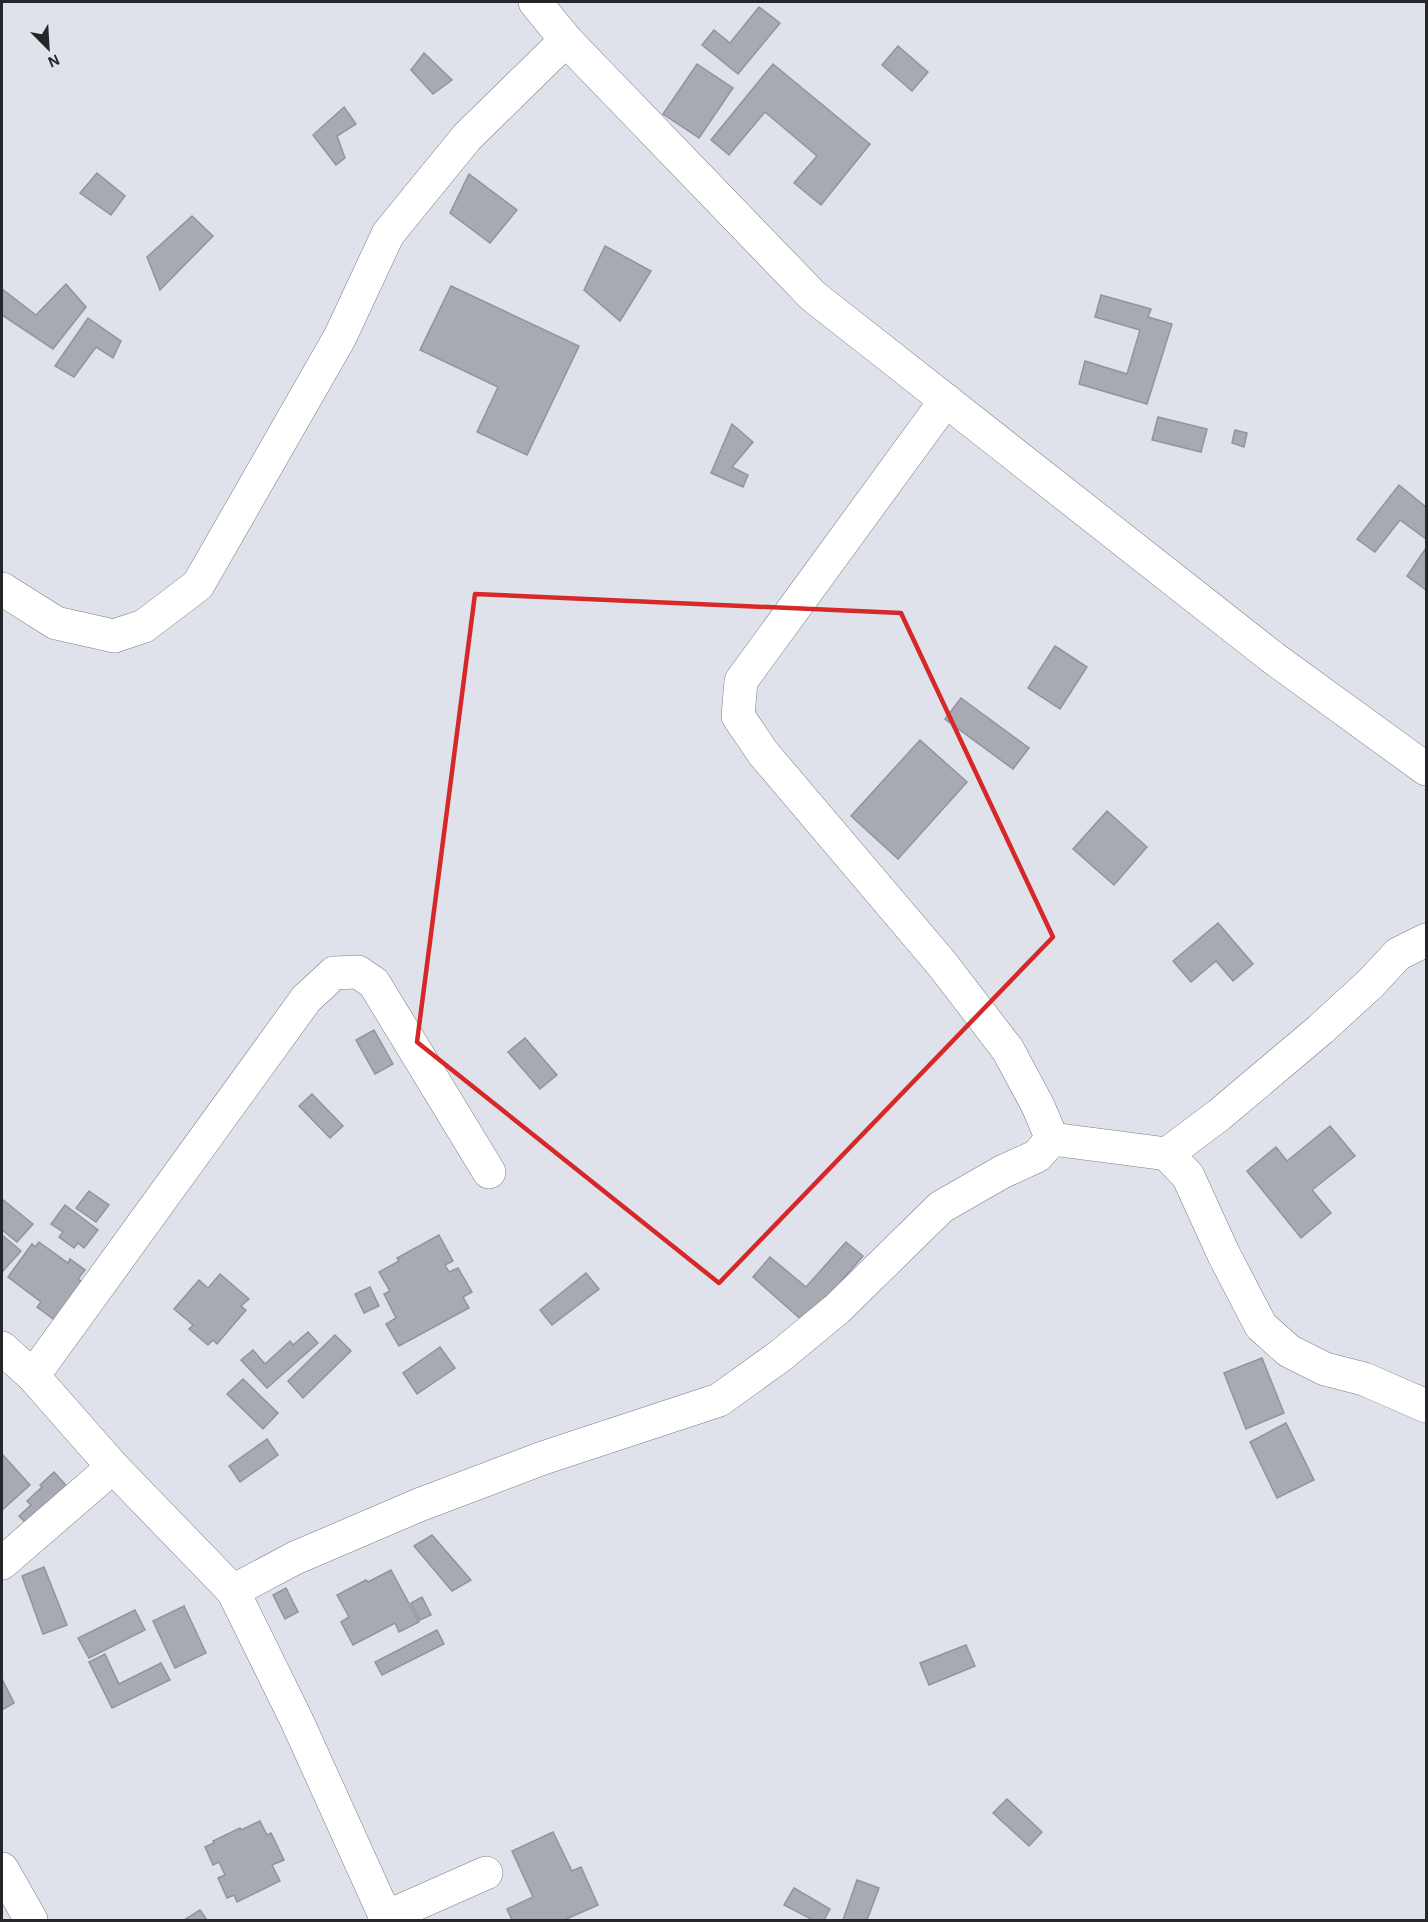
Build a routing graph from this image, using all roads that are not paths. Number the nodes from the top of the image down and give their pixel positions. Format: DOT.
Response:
graph roads {
  1 [pos="535,2"];
  2 [pos="566,40"];
  3 [pos="946,400"];
  4 [pos="2,589"];
  5 [pos="1426,769"];
  6 [pos="1426,940"];
  7 [pos="1052,1139"];
  8 [pos="1167,1154"];
  9 [pos="489,1172"];
  10 [pos="2,1348"];
  11 [pos="33,1376"];
  12 [pos="1426,1406"];
  13 [pos="113,1467"];
  14 [pos="2,1563"];
  15 [pos="233,1591"];
  16 [pos="2,1869"];
  17 [pos="486,1873"];
  18 [pos="386,1919"];
  19 [pos="31,1920"];
  1 -- 2 [label="street"];
  2 -- 3 [label="street"];
  2 -- 4 [label="street"];
  3 -- 5 [label="street"];
  3 -- 7 [label="street"];
  6 -- 8 [label="street"];
  7 -- 8 [label="street"];
  7 -- 15 [label="street"];
  8 -- 12 [label="street"];
  9 -- 11 [label="street"];
  10 -- 11 [label="street"];
  11 -- 13 [label="street"];
  13 -- 14 [label="street"];
  13 -- 15 [label="street"];
  15 -- 18 [label="street"];
  16 -- 19 [label="street"];
  17 -- 18 [label="street"];
}
